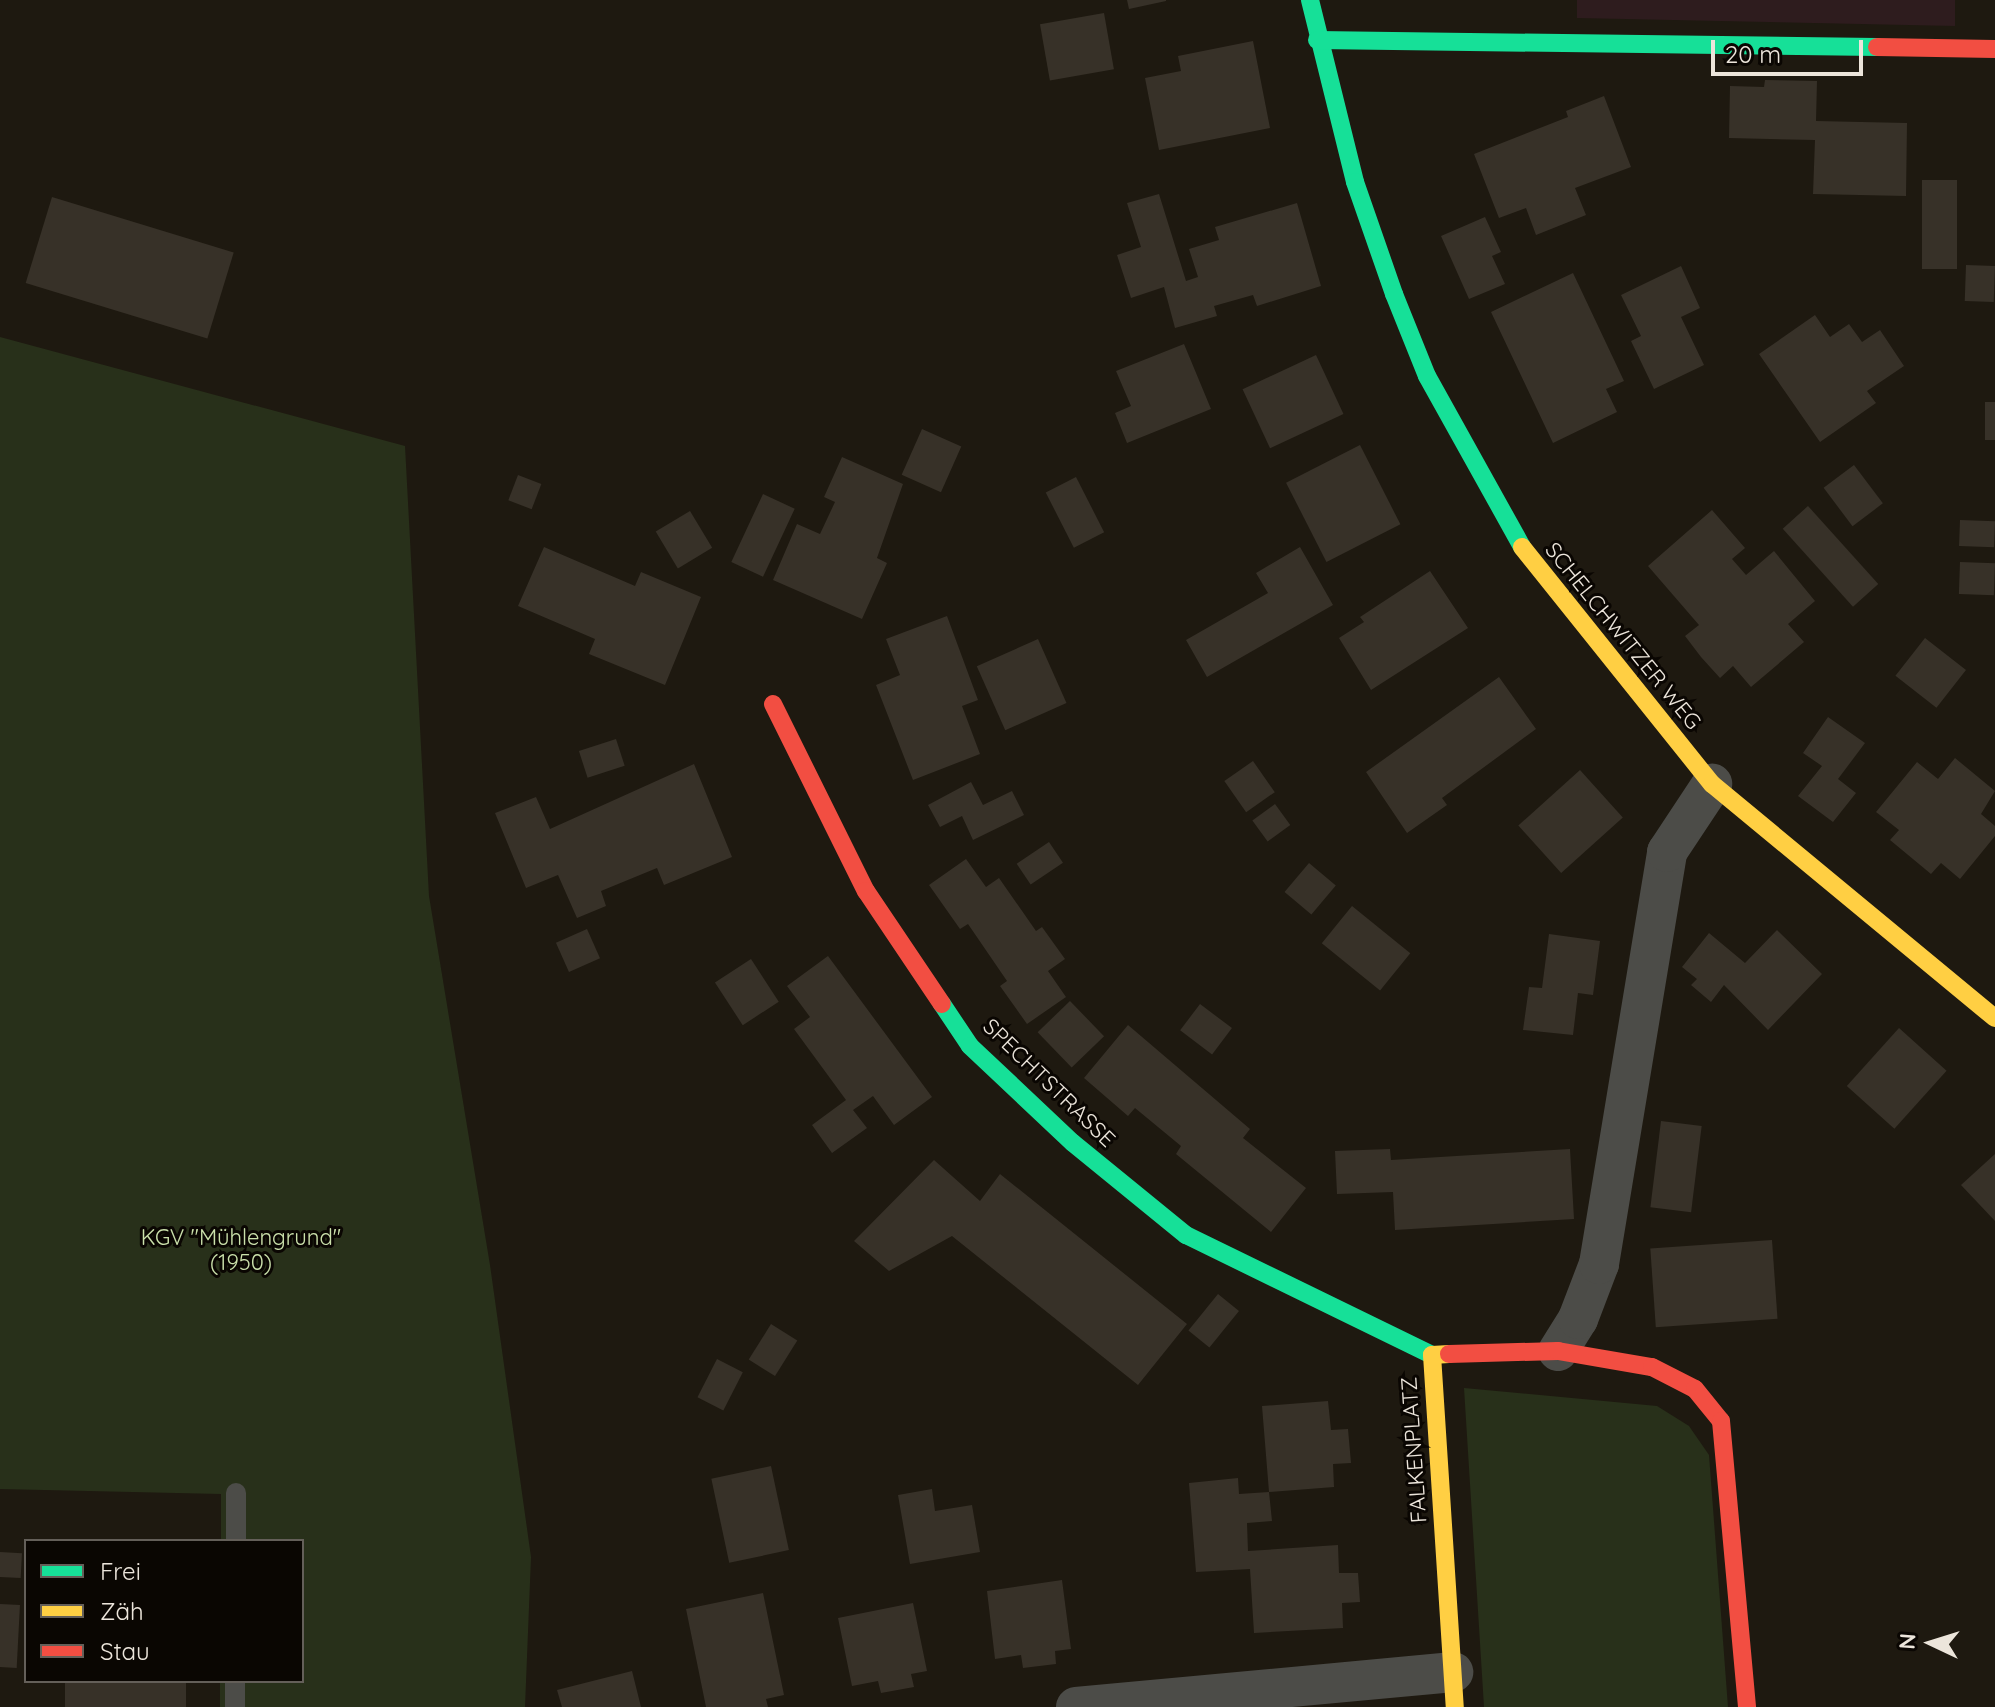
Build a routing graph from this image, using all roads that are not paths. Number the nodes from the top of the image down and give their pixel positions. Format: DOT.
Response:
graph roads {
  1 [pos="1310,0"];
  2 [pos="1317,40"];
  3 [pos="1995,49"];
  4 [pos="773,704"];
  5 [pos="1712,784"];
  6 [pos="1995,1018"];
  7 [pos="1558,1351"];
  8 [pos="1432,1355"];
  9 [pos="236,1493"];
  10 [pos="236,1539"];
  11 [pos="235,1683"];
  12 [pos="1454,1690"];
  13 [pos="235,1707"];
  14 [pos="1076,1707"];
  15 [pos="1747,1707"];
  1 -- 2 [label="street, SCHELCHWITZER WEG"];
  2 -- 3 [label="street"];
  2 -- 5 [label="street, SCHELCHWITZER WEG"];
  4 -- 8 [label="street, SPECHTSTRASSE"];
  5 -- 6 [label="street, SCHELCHWITZER WEG"];
  5 -- 7 [label="street"];
  7 -- 8 [label="street, FALKENPLATZ"];
  7 -- 15 [label="street, FALKENPLATZ"];
  8 -- 12 [label="street, FALKENPLATZ"];
  9 -- 10 [label="lane"];
  11 -- 13 [label="lane"];
  12 -- 14 [label="street"];
}
